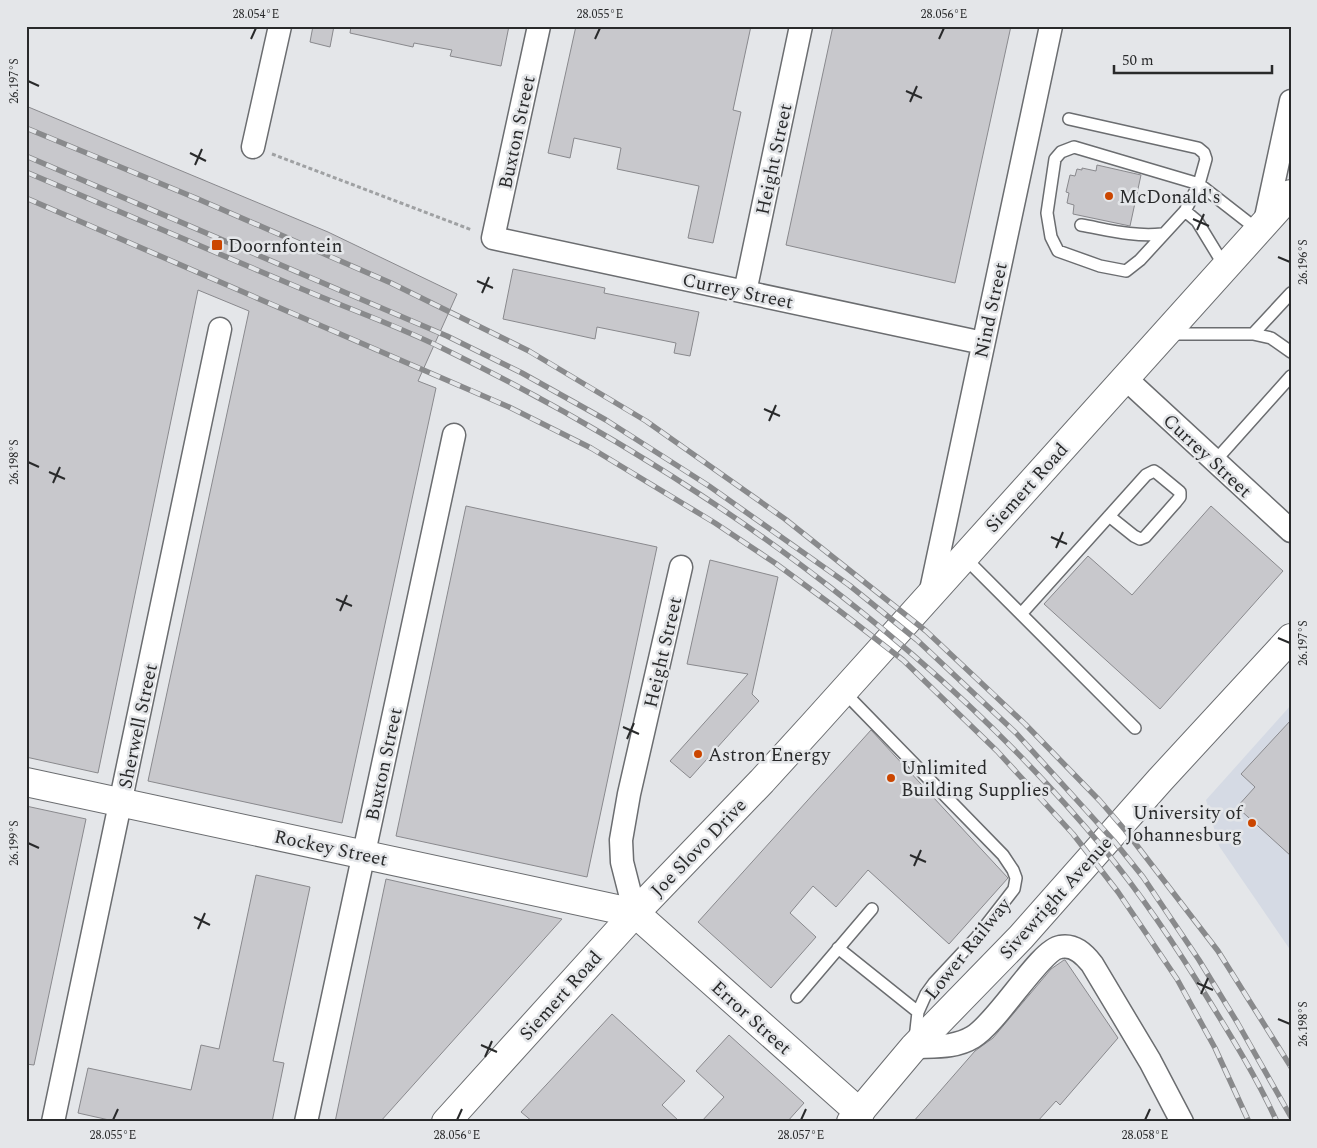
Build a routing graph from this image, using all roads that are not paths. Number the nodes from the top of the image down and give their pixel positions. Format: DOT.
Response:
graph roads {
  1 [pos="280,26"];
  2 [pos="540,26"];
  3 [pos="802,26"];
  4 [pos="1051,26"];
  5 [pos="1291,101"];
  6 [pos="1069,119"];
  7 [pos="253,147"];
  8 [pos="1200,184"];
  9 [pos="1291,194"];
  10 [pos="1185,211"];
  11 [pos="1081,225"];
  12 [pos="1262,226"];
  13 [pos="1162,234"];
  14 [pos="493,238"];
  15 [pos="1225,267"];
  16 [pos="745,292"];
  17 [pos="1291,293"];
  18 [pos="220,329"];
  19 [pos="1164,334"];
  20 [pos="1254,334"];
  21 [pos="983,343"];
  22 [pos="1291,352"];
  23 [pos="1291,376"];
  24 [pos="1125,378"];
  25 [pos="454,435"];
  26 [pos="1215,461"];
  27 [pos="1109,516"];
  28 [pos="1291,531"];
  29 [pos="964,557"];
  30 [pos="681,567"];
  31 [pos="930,595"];
  32 [pos="1021,614"];
  33 [pos="1291,638"];
  34 [pos="844,692"];
  35 [pos="1134,728"];
  36 [pos="762,781"];
  37 [pos="26,782"];
  38 [pos="121,802"];
  39 [pos="364,854"];
  40 [pos="872,909"];
  41 [pos="635,913"];
  42 [pos="838,948"];
  43 [pos="797,997"];
  44 [pos="918,1012"];
  45 [pos="914,1047"];
  46 [pos="859,1120"];
  47 [pos="53,1122"];
  48 [pos="306,1122"];
  49 [pos="446,1122"];
  50 [pos="1182,1122"];
  1 -- 7 [label="street"];
  2 -- 14 [label="street, Buxton Street"];
  3 -- 16 [label="street, Height Street"];
  4 -- 21 [label="street, Nind Street"];
  5 -- 12 [label="street"];
  6 -- 8 [label="lane"];
  8 -- 10 [label="lane"];
  8 -- 12 [label="lane"];
  8 -- 13 [label="lane"];
  9 -- 12 [label="main road, Siemert Road"];
  10 -- 13 [label="lane"];
  10 -- 15 [label="lane"];
  11 -- 13 [label="lane"];
  12 -- 15 [label="main road, Siemert Road"];
  14 -- 16 [label="street, Currey Street"];
  15 -- 19 [label="main road, Siemert Road"];
  16 -- 21 [label="street, Currey Street"];
  17 -- 20 [label="lane"];
  18 -- 38 [label="street, Sherwell Street"];
  19 -- 20 [label="lane"];
  19 -- 24 [label="main road, Siemert Road"];
  20 -- 22 [label="lane"];
  21 -- 31 [label="street, Nind Street"];
  23 -- 26 [label="lane"];
  24 -- 26 [label="street, Currey Street"];
  24 -- 29 [label="main road, Siemert Road"];
  25 -- 39 [label="street, Buxton Street"];
  26 -- 28 [label="street, Currey Street"];
  27 -- 27 [label="lane"];
  27 -- 32 [label="lane"];
  29 -- 31 [label="main road, Siemert Road"];
  29 -- 32 [label="lane"];
  30 -- 41 [label="street, Height Street"];
  31 -- 34 [label="main road, Siemert Road"];
  32 -- 35 [label="lane"];
  33 -- 45 [label="main road, Sivewright Avenue"];
  34 -- 36 [label="main road, Siemert Road"];
  34 -- 44 [label="lane, Lower Railway"];
  36 -- 41 [label="main road, Joe Slovo Drive"];
  37 -- 38 [label="main road, Rockey Street"];
  38 -- 39 [label="main road, Rockey Street"];
  38 -- 47 [label="street, Sherwell Street"];
  39 -- 41 [label="main road, Rockey Street"];
  39 -- 48 [label="street, Buxton Street"];
  40 -- 42 [label="lane"];
  41 -- 46 [label="main road, Error Street"];
  41 -- 49 [label="main road, Siemert Road"];
  42 -- 43 [label="lane"];
  42 -- 44 [label="lane"];
  44 -- 45 [label="lane, Lower Railway"];
  45 -- 46 [label="main road, Sivewright Avenue"];
  45 -- 50 [label="street"];
}
